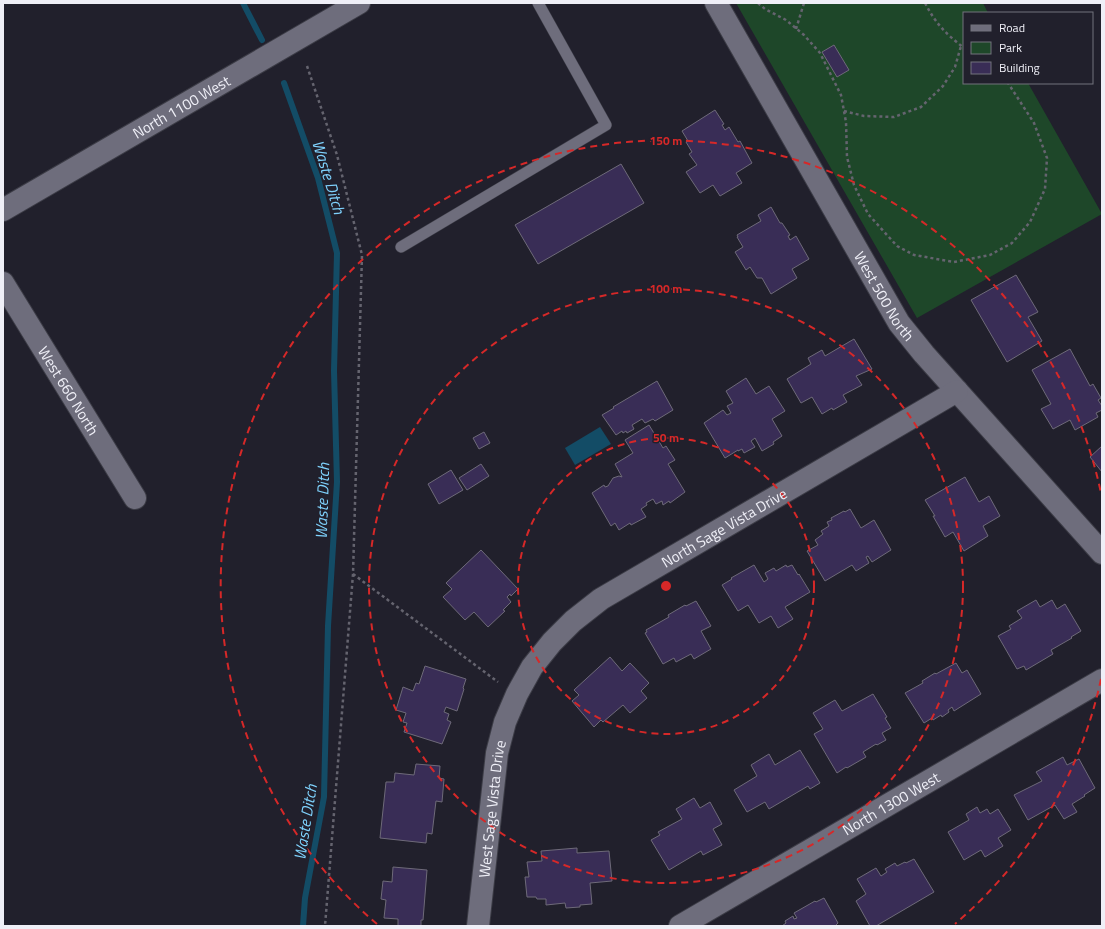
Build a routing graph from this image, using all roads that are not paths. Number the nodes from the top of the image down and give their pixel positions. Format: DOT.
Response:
graph roads {
  1 [pos="359,3"];
  2 [pos="538,3"];
  3 [pos="716,3"];
  4 [pos="3,210"];
  5 [pos="401,247"];
  6 [pos="3,283"];
  7 [pos="957,391"];
  8 [pos="135,498"];
  9 [pos="1102,553"];
  10 [pos="1102,680"];
  11 [pos="517,694"];
  12 [pos="478,926"];
  13 [pos="680,926"];
  1 -- 4 [label="street, North 1100 West"];
  2 -- 5 [label="lane"];
  3 -- 7 [label="street, West 500 North"];
  6 -- 8 [label="street, West 660 North"];
  7 -- 9 [label="street, West 500 North"];
  7 -- 11 [label="street, North Sage Vista Drive"];
  10 -- 13 [label="street, North 1300 West"];
  11 -- 12 [label="street, West Sage Vista Drive"];
}
